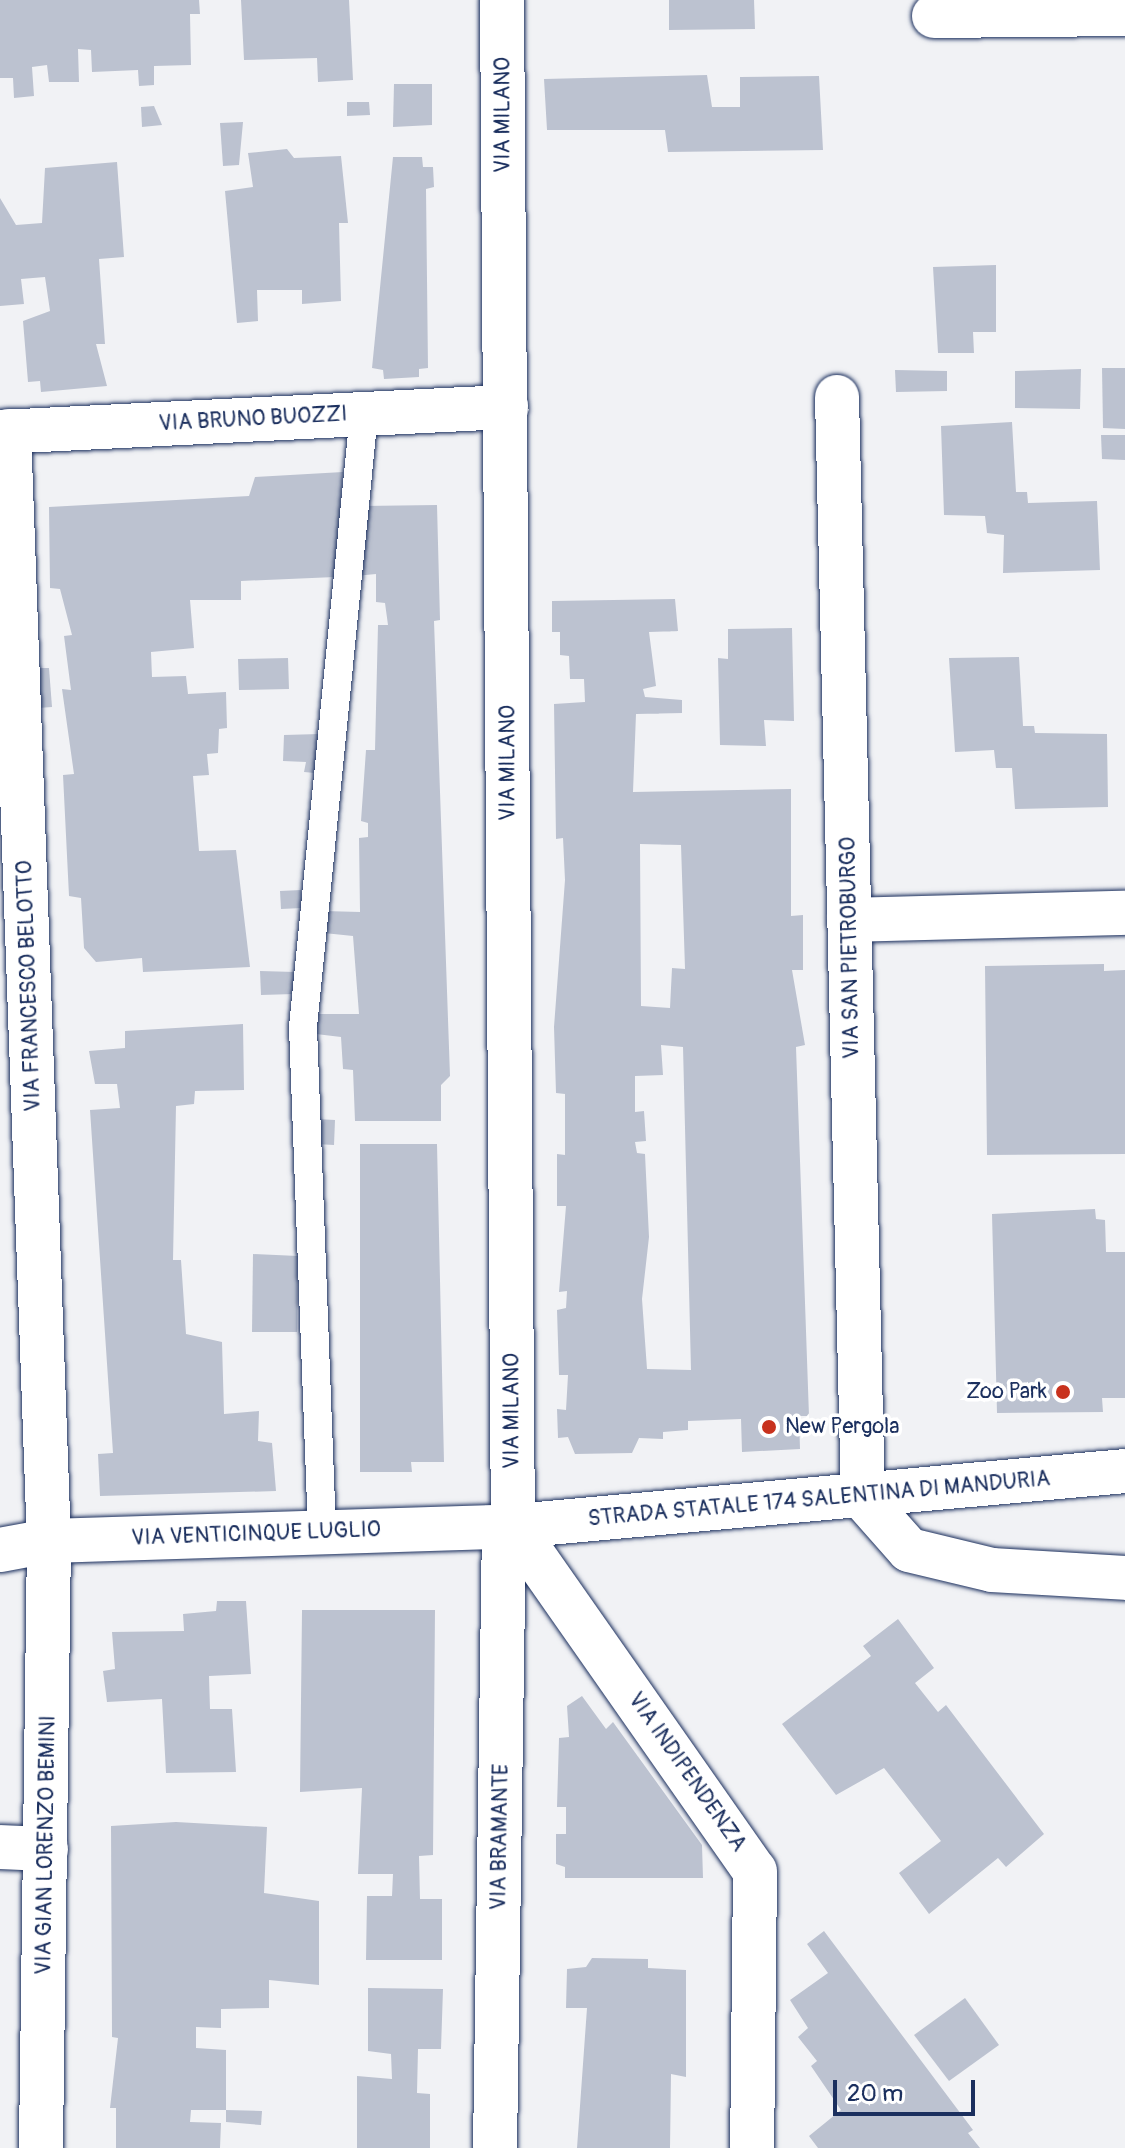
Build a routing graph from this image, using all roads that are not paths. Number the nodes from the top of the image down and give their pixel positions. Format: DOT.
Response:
graph roads {
  1 [pos="502,0"];
  2 [pos="1125,14"];
  3 [pos="934,16"];
  4 [pos="837,397"];
  5 [pos="506,407"];
  6 [pos="364,414"];
  7 [pos="4,431"];
  8 [pos="7,600"];
  9 [pos="1125,913"];
  10 [pos="849,920"];
  11 [pos="1125,1471"];
  12 [pos="863,1498"];
  13 [pos="509,1526"];
  14 [pos="0,1529"];
  15 [pos="322,1531"];
  16 [pos="49,1541"];
  17 [pos="0,1550"];
  18 [pos="1125,1578"];
  19 [pos="0,1847"];
  20 [pos="46,1849"];
  21 [pos="41,2148"];
  22 [pos="495,2148"];
  23 [pos="752,2148"];
  1 -- 5 [label="street, VIA MILANO"];
  2 -- 3 [label="street"];
  4 -- 10 [label="street, VIA SAN PIETROBURGO"];
  5 -- 6 [label="street, VIA BRUNO BUOZZI"];
  5 -- 13 [label="street, VIA MILANO"];
  6 -- 7 [label="street, VIA BRUNO BUOZZI"];
  6 -- 15 [label="lane"];
  7 -- 8 [label="street, VIA FRANCESCO BELOTTO"];
  8 -- 16 [label="street, VIA FRANCESCO BELOTTO"];
  9 -- 10 [label="street"];
  10 -- 12 [label="street, VIA SAN PIETROBURGO"];
  11 -- 12 [label="street, STRADA STATALE 174 SALENTINA DI MANDURIA"];
  12 -- 13 [label="street, STRADA STATALE 174 SALENTINA DI MANDURIA"];
  12 -- 18 [label="street"];
  13 -- 15 [label="street, VIA VENTICINQUE LUGLIO"];
  13 -- 22 [label="street, VIA BRAMANTE"];
  13 -- 23 [label="street, VIA INDIPENDENZA"];
  14 -- 16 [label="street"];
  15 -- 16 [label="street, VIA VENTICINQUE LUGLIO"];
  16 -- 17 [label="street, VIA VENTICINQUE LUGLIO"];
  16 -- 20 [label="street, VIA GIAN LORENZO BEMINI"];
  19 -- 20 [label="street"];
  20 -- 21 [label="street, VIA GIAN LORENZO BEMINI"];
}
